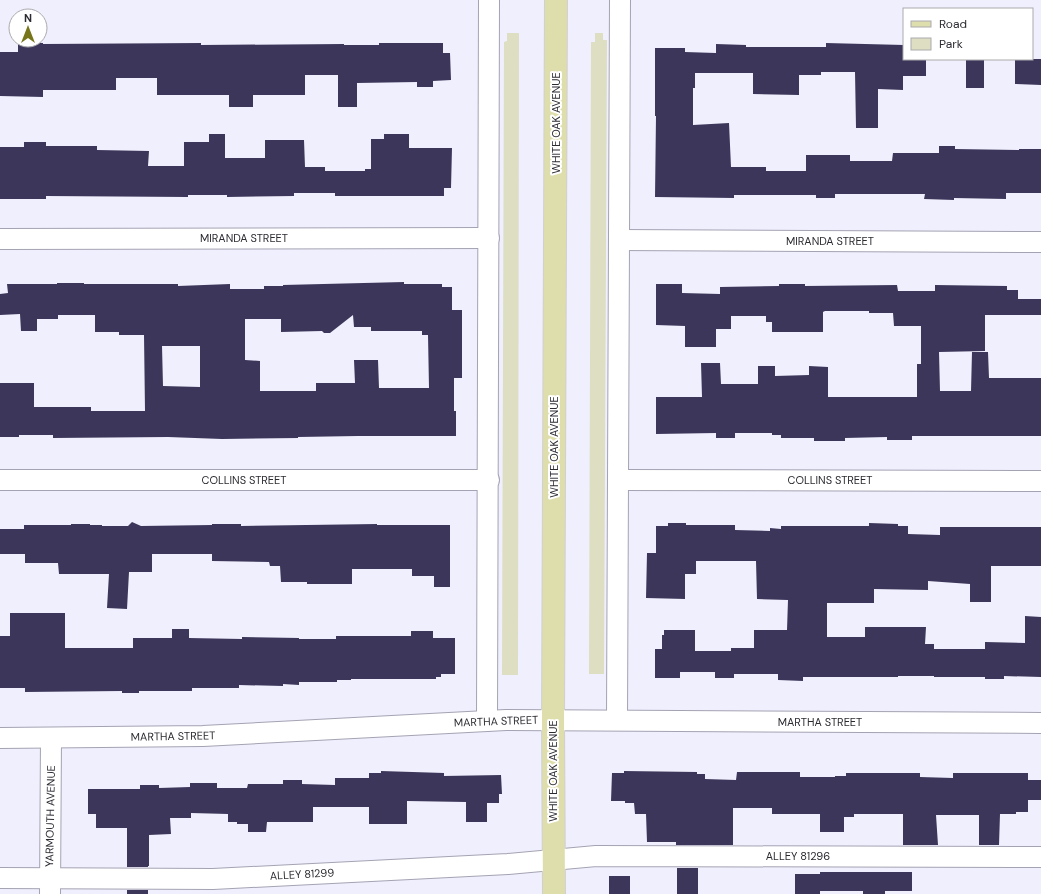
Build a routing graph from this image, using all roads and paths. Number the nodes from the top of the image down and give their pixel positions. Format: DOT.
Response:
graph roads {
  1 [pos="489,0"];
  2 [pos="556,0"];
  3 [pos="620,0"];
  4 [pos="489,238"];
  5 [pos="0,239"];
  6 [pos="620,240"];
  7 [pos="1041,242"];
  8 [pos="0,480"];
  9 [pos="488,480"];
  10 [pos="618,480"];
  11 [pos="1041,481"];
  12 [pos="553,720"];
  13 [pos="617,720"];
  14 [pos="487,721"];
  15 [pos="1041,724"];
  16 [pos="0,738"];
  17 [pos="51,738"];
  18 [pos="1041,857"];
  19 [pos="554,860"];
  20 [pos="0,878"];
  21 [pos="50,886"];
  22 [pos="554,894"];
  1 -- 4 [label="street"];
  2 -- 12 [label="main road, WHITE OAK AVENUE"];
  3 -- 6 [label="street"];
  4 -- 5 [label="street, MIRANDA STREET"];
  4 -- 9 [label="street"];
  6 -- 7 [label="street, MIRANDA STREET"];
  6 -- 10 [label="street"];
  8 -- 9 [label="street, COLLINS STREET"];
  9 -- 14 [label="street"];
  10 -- 11 [label="street, COLLINS STREET"];
  10 -- 13 [label="street"];
  12 -- 13 [label="street, MARTHA STREET"];
  12 -- 14 [label="street, MARTHA STREET"];
  12 -- 19 [label="main road, WHITE OAK AVENUE"];
  13 -- 15 [label="street, MARTHA STREET"];
  14 -- 17 [label="street, MARTHA STREET"];
  16 -- 17 [label="street, MARTHA STREET"];
  17 -- 21 [label="street, YARMOUTH AVENUE"];
  18 -- 19 [label="street, ALLEY 81296"];
  19 -- 21 [label="street, ALLEY 81299"];
  19 -- 22 [label="main road, WHITE OAK AVENUE"];
  20 -- 21 [label="street, ALLEY 81299"];
}
